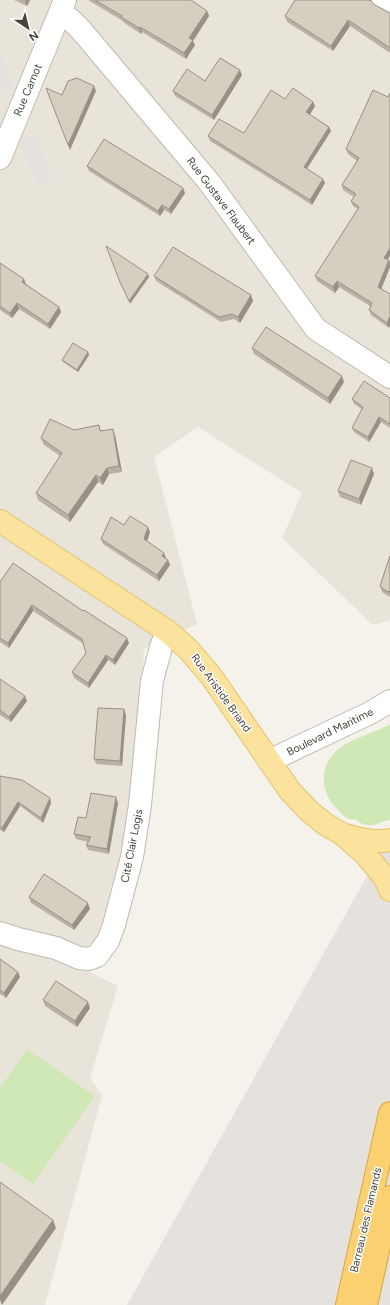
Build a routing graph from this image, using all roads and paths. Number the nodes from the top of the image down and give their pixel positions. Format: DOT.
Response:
graph roads {
  1 [pos="62,9"];
  2 [pos="2,144"];
  3 [pos="390,377"];
  4 [pos="0,520"];
  5 [pos="167,631"];
  6 [pos="390,700"];
  7 [pos="269,761"];
  8 [pos="342,834"];
  9 [pos="390,840"];
  10 [pos="390,890"];
  11 [pos="0,933"];
  12 [pos="390,1112"];
  13 [pos="390,1197"];
  14 [pos="347,1305"];
  15 [pos="366,1305"];
  1 -- 2 [label="street, Rue Carnot"];
  1 -- 3 [label="street, Rue Gustave Flaubert"];
  4 -- 5 [label="main road, Rue Aristide Briand"];
  5 -- 7 [label="main road, Rue Aristide Briand"];
  5 -- 11 [label="street, Cité Clair Logis"];
  6 -- 7 [label="street, Boulevard Maritime"];
  7 -- 8 [label="main road, Rue Aristide Briand"];
  8 -- 9 [label="main road, Rue Aristide Briand"];
  8 -- 10 [label="main road, Rue Aristide Briand"];
  12 -- 14 [label="highway, Barreau des Flamands"];
  13 -- 15 [label="highway, Barreau des Flamands"];
}
